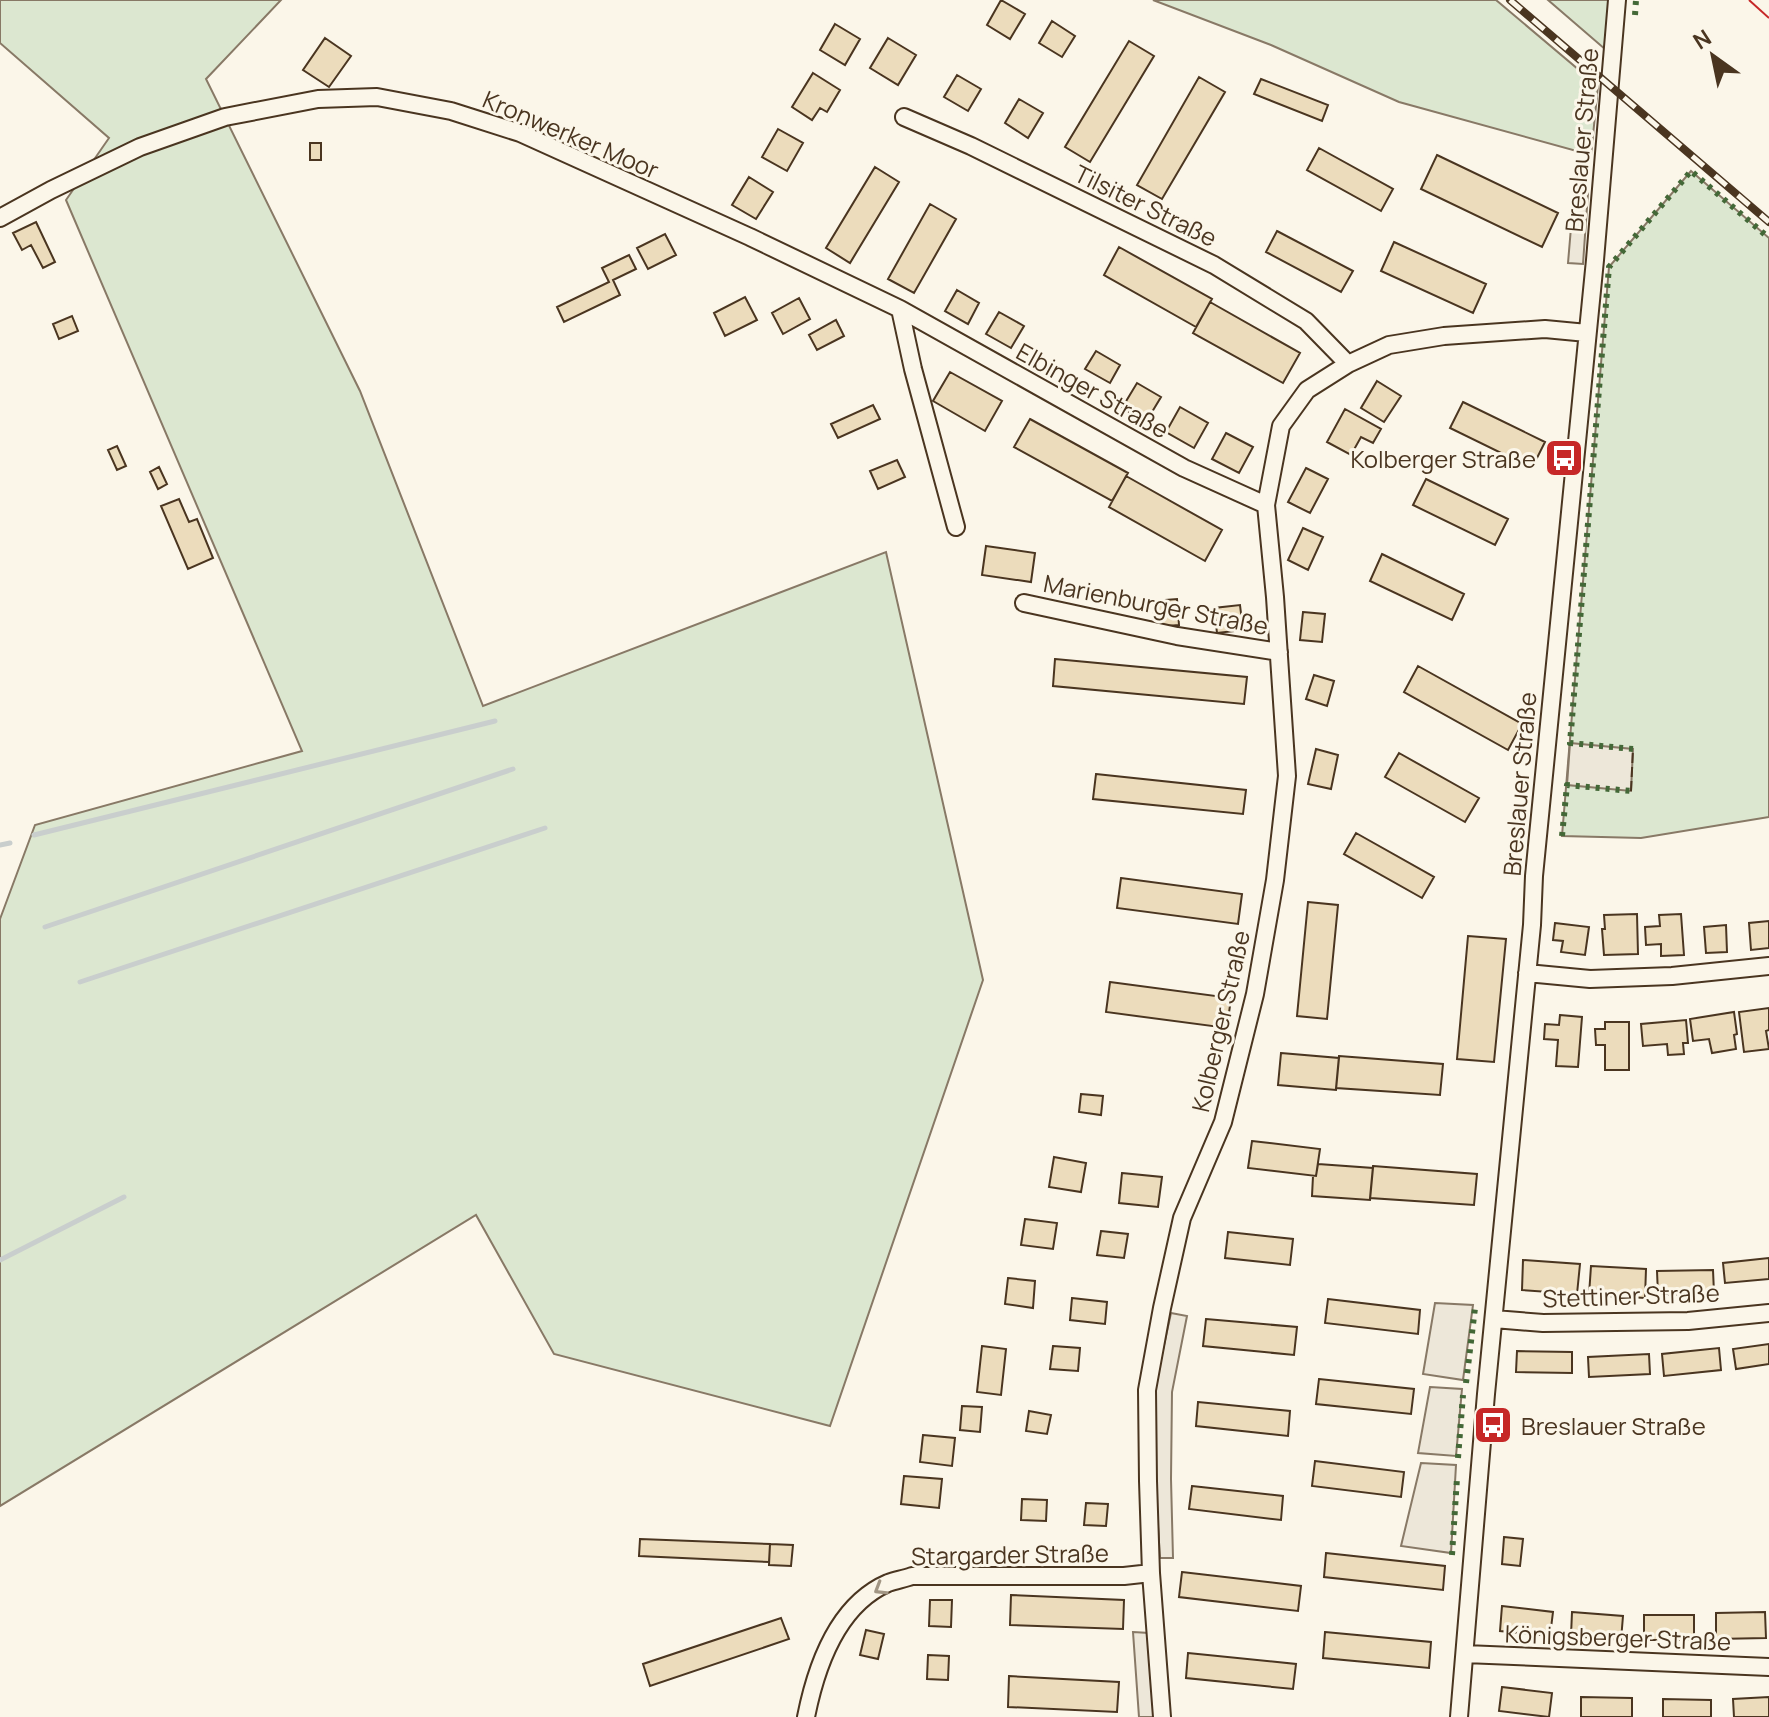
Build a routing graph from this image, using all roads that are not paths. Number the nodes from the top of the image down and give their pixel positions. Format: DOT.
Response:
graph roads {
  1 [pos="1617,0"];
  2 [pos="904,117"];
  3 [pos="0,218"];
  4 [pos="900,309"];
  5 [pos="1587,333"];
  6 [pos="1348,364"];
  7 [pos="1266,505"];
  8 [pos="956,527"];
  9 [pos="1024,603"];
  10 [pos="1279,652"];
  11 [pos="1769,966"];
  12 [pos="1527,973"];
  13 [pos="1769,1313"];
  14 [pos="1494,1319"];
  15 [pos="1151,1573"];
  16 [pos="1465,1654"];
  17 [pos="1769,1667"];
  18 [pos="806,1717"];
  19 [pos="1162,1717"];
  20 [pos="1459,1717"];
  1 -- 5 [label="street, Breslauer Straße"];
  2 -- 6 [label="street, Tilsiter Straße"];
  3 -- 4 [label="street, Kronwerker Moor"];
  4 -- 7 [label="street, Elbinger Straße"];
  4 -- 8 [label="street"];
  5 -- 6 [label="street, Kolberger Straße"];
  5 -- 12 [label="street, Breslauer Straße"];
  6 -- 7 [label="street, Kolberger Straße"];
  7 -- 10 [label="street, Kolberger Straße"];
  9 -- 10 [label="street, Marienburger Straße"];
  10 -- 15 [label="street, Kolberger Straße"];
  11 -- 12 [label="street"];
  12 -- 14 [label="street, Breslauer Straße"];
  13 -- 14 [label="street, Stettiner Straße"];
  14 -- 16 [label="street, Breslauer Straße"];
  15 -- 18 [label="street, Stargarder Straße, one-way"];
  15 -- 19 [label="street, Kolberger Straße"];
  16 -- 17 [label="street, Königsberger Straße"];
  16 -- 20 [label="street, Breslauer Straße"];
}
